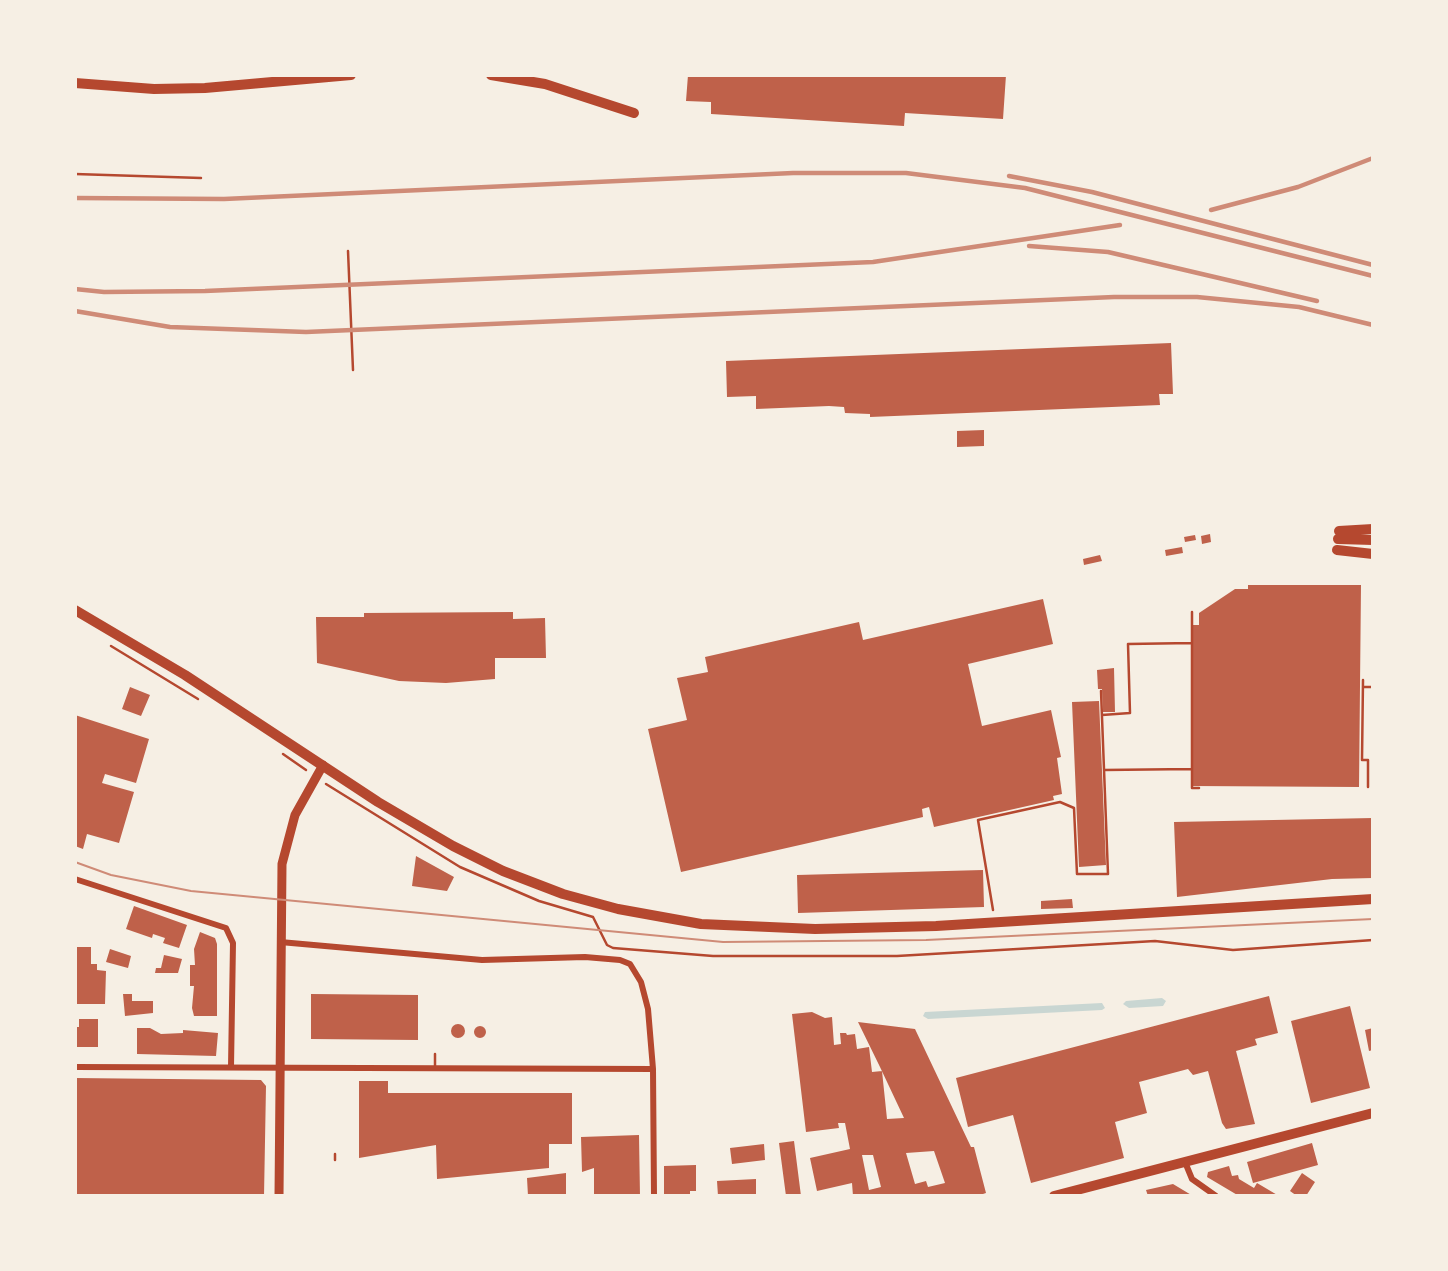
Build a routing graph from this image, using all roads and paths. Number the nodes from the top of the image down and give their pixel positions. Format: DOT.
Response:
graph roads {
  1 [pos="351,75"];
  2 [pos="491,75"];
  3 [pos="75,83"];
  4 [pos="634,113"];
  5 [pos="75,174"];
  6 [pos="201,178"];
  7 [pos="348,251"];
  8 [pos="353,370"];
  9 [pos="1373,529"];
  10 [pos="1338,540"];
  11 [pos="1373,540"];
  12 [pos="1373,554"];
  13 [pos="75,610"];
  14 [pos="1192,612"];
  15 [pos="104,642"];
  16 [pos="1192,643"];
  17 [pos="1363,680"];
  18 [pos="1363,687"];
  19 [pos="1373,687"];
  20 [pos="1101,691"];
  21 [pos="205,703"];
  22 [pos="1102,715"];
  23 [pos="279,752"];
  24 [pos="294,763"];
  25 [pos="323,765"];
  26 [pos="1192,768"];
  27 [pos="1104,770"];
  28 [pos="1368,787"];
  29 [pos="1199,788"];
  30 [pos="1112,804"];
  31 [pos="1105,805"];
  32 [pos="75,879"];
  33 [pos="1373,899"];
  34 [pos="993,912"];
  35 [pos="599,926"];
  36 [pos="1373,940"];
  37 [pos="280,942"];
  38 [pos="435,1054"];
  39 [pos="75,1067"];
  40 [pos="231,1067"];
  41 [pos="279,1067"];
  42 [pos="435,1068"];
  43 [pos="653,1069"];
  44 [pos="1373,1113"];
  45 [pos="335,1154"];
  46 [pos="335,1160"];
  47 [pos="1185,1162"];
  48 [pos="279,1196"];
  49 [pos="654,1196"];
  50 [pos="1054,1196"];
  51 [pos="1216,1196"];
  1 -- 3 [label="highway"];
  2 -- 4 [label="highway"];
  5 -- 6 [label="path"];
  7 -- 8 [label="path"];
  9 -- 10 [label="highway"];
  10 -- 11 [label="highway"];
  10 -- 12 [label="highway"];
  13 -- 25 [label="main road"];
  14 -- 16 [label="path"];
  15 -- 21 [label="path"];
  16 -- 22 [label="path"];
  16 -- 26 [label="path"];
  17 -- 18 [label="path"];
  18 -- 19 [label="path"];
  18 -- 28 [label="path"];
  20 -- 22 [label="path"];
  22 -- 27 [label="path"];
  23 -- 24 [label="path"];
  25 -- 33 [label="main road"];
  25 -- 37 [label="main road"];
  26 -- 27 [label="path"];
  26 -- 29 [label="path"];
  27 -- 31 [label="path"];
  30 -- 31 [label="path"];
  31 -- 34 [label="path"];
  32 -- 40 [label="street"];
  35 -- 36 [label="path"];
  37 -- 41 [label="main road"];
  37 -- 43 [label="street"];
  38 -- 42 [label="lane"];
  39 -- 40 [label="street"];
  40 -- 41 [label="street"];
  41 -- 42 [label="street"];
  41 -- 48 [label="main road"];
  42 -- 43 [label="street"];
  43 -- 49 [label="street"];
  44 -- 47 [label="main road"];
  45 -- 46 [label="path"];
  47 -- 50 [label="main road"];
  47 -- 51 [label="street"];
}
